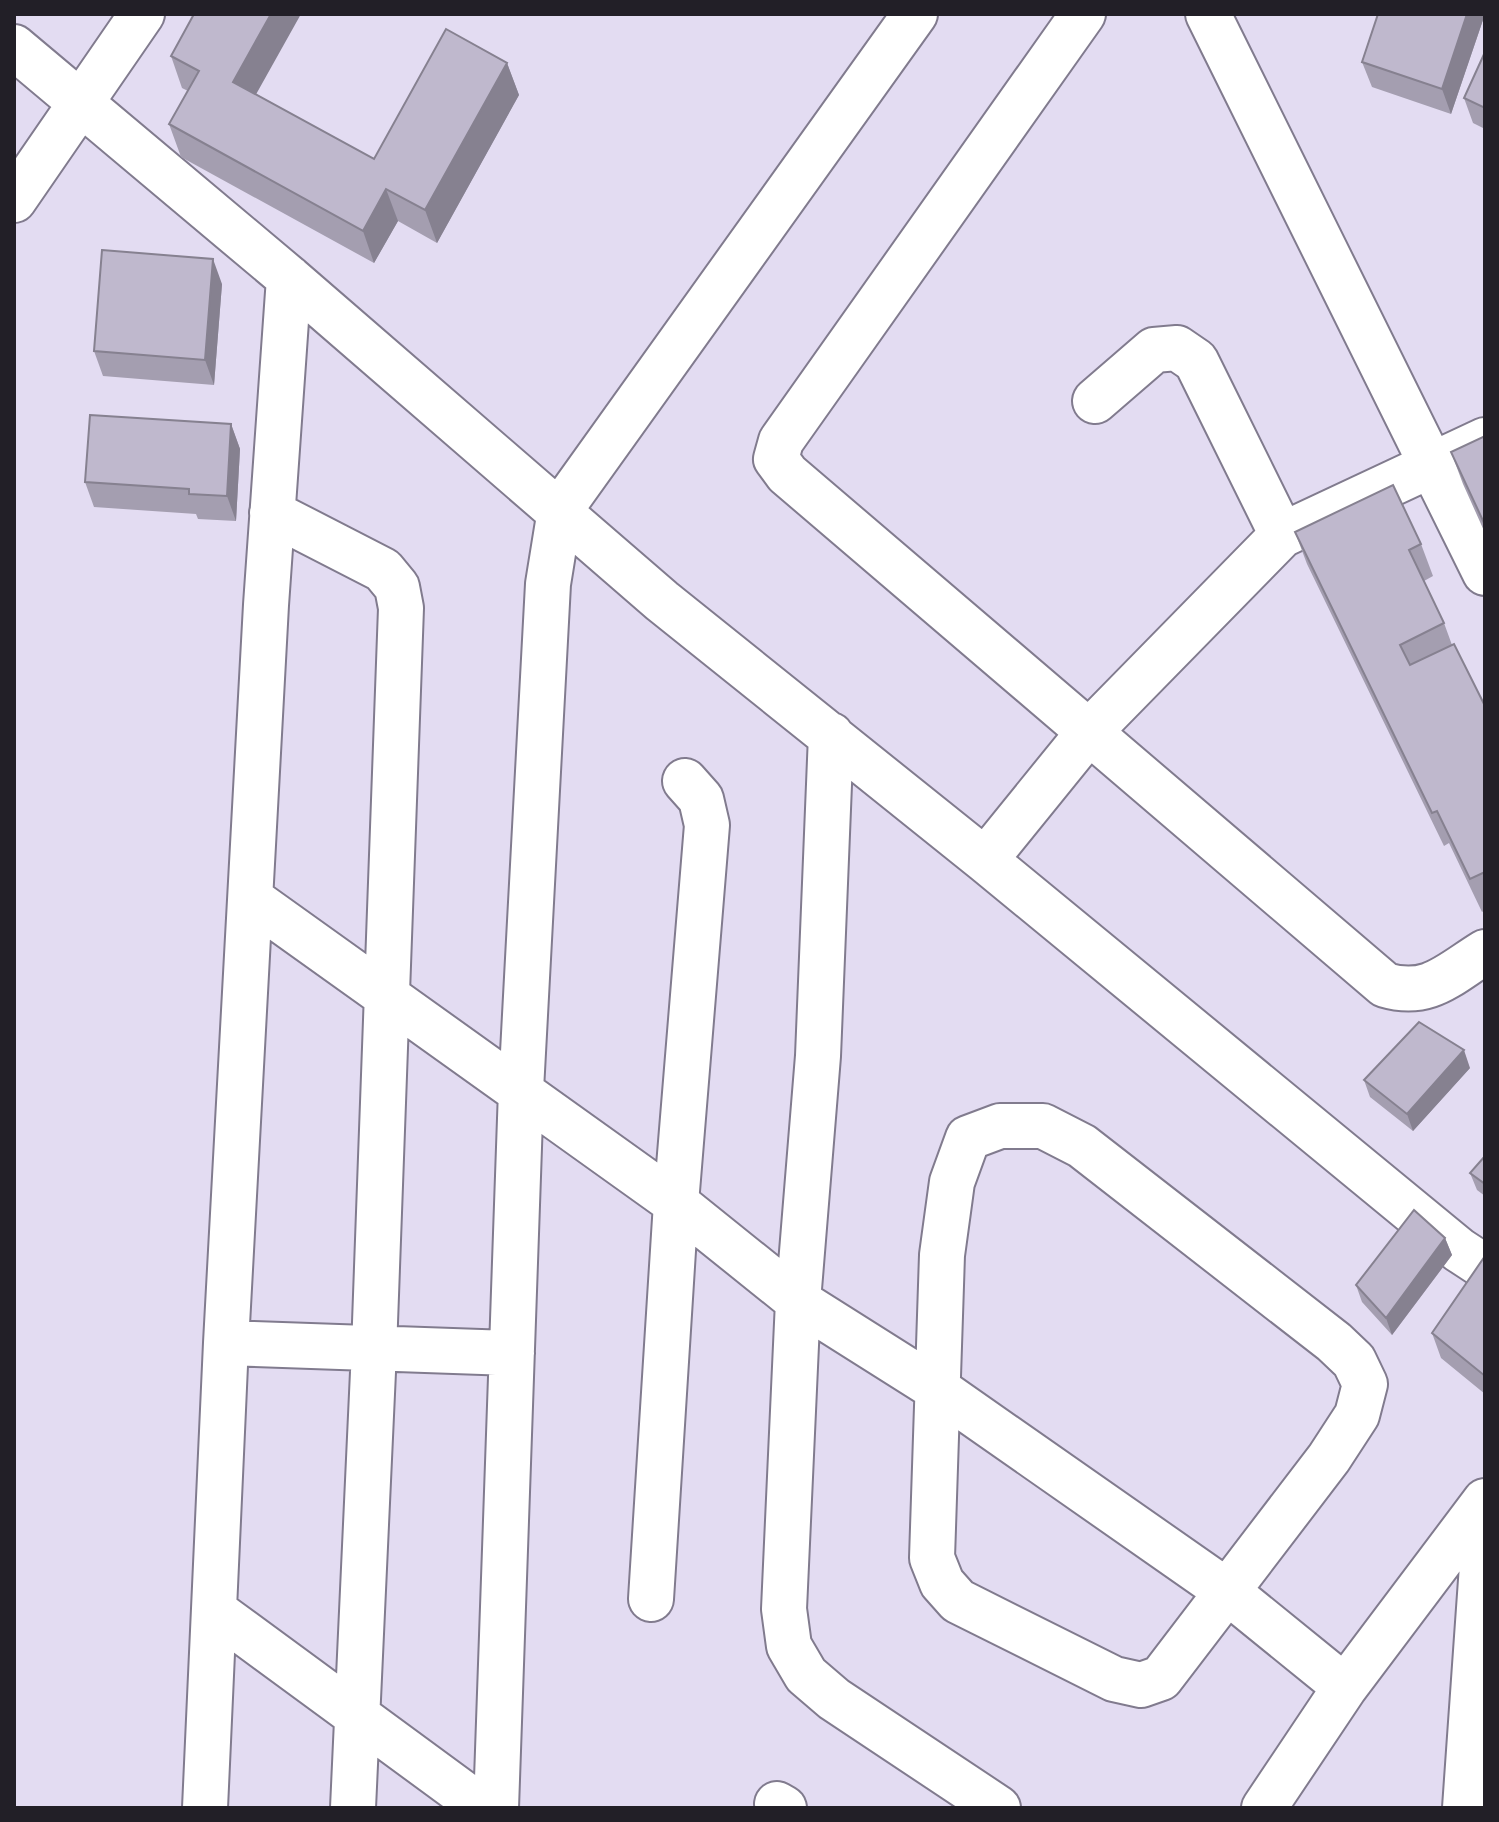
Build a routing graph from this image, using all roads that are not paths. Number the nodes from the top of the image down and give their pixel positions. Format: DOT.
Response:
graph roads {
  1 [pos="142,14"];
  2 [pos="915,14"];
  3 [pos="1083,14"];
  4 [pos="1208,14"];
  5 [pos="14,47"];
  6 [pos="82,103"];
  7 [pos="14,200"];
  8 [pos="289,278"];
  9 [pos="1095,401"];
  10 [pos="1485,440"];
  11 [pos="1431,464"];
  12 [pos="560,510"];
  13 [pos="272,513"];
  14 [pos="1282,535"];
  15 [pos="1485,573"];
  16 [pos="1088,733"];
  17 [pos="831,735"];
  18 [pos="685,781"];
  19 [pos="985,860"];
  20 [pos="251,899"];
  21 [pos="1485,952"];
  22 [pos="388,996"];
  23 [pos="521,1090"];
  24 [pos="676,1203"];
  25 [pos="1485,1267"];
  26 [pos="798,1301"];
  27 [pos="226,1343"];
  28 [pos="374,1350"];
  29 [pos="512,1353"];
  30 [pos="939,1390"];
  31 [pos="1485,1501"];
  32 [pos="1485,1523"];
  33 [pos="1228,1592"];
  34 [pos="651,1599"];
  35 [pos="216,1612"];
  36 [pos="1345,1687"];
  37 [pos="358,1716"];
  38 [pos="205,1808"];
  39 [pos="353,1808"];
  40 [pos="483,1808"];
  41 [pos="496,1808"];
  42 [pos="998,1808"];
  43 [pos="1264,1808"];
  44 [pos="1465,1808"];
  1 -- 6 [label="street"];
  2 -- 12 [label="street"];
  3 -- 16 [label="street"];
  4 -- 11 [label="street"];
  5 -- 6 [label="street"];
  6 -- 7 [label="street"];
  6 -- 8 [label="street"];
  8 -- 12 [label="street"];
  8 -- 13 [label="street"];
  9 -- 14 [label="street"];
  10 -- 11 [label="street"];
  11 -- 14 [label="street"];
  11 -- 15 [label="street"];
  12 -- 17 [label="street"];
  12 -- 23 [label="street"];
  13 -- 20 [label="street"];
  13 -- 22 [label="street"];
  14 -- 16 [label="street"];
  16 -- 19 [label="street"];
  16 -- 21 [label="street"];
  17 -- 19 [label="street"];
  17 -- 26 [label="street"];
  18 -- 24 [label="street"];
  19 -- 25 [label="street"];
  20 -- 22 [label="street"];
  20 -- 27 [label="street"];
  22 -- 23 [label="street"];
  22 -- 28 [label="street"];
  23 -- 24 [label="street"];
  23 -- 29 [label="street"];
  24 -- 26 [label="street"];
  24 -- 34 [label="street"];
  26 -- 30 [label="street"];
  26 -- 42 [label="street"];
  27 -- 28 [label="street"];
  27 -- 35 [label="street"];
  28 -- 29 [label="street"];
  28 -- 37 [label="street"];
  29 -- 41 [label="street"];
  30 -- 33 [label="street"];
  30 -- 33 [label="street"];
  30 -- 33 [label="street"];
  31 -- 36 [label="street"];
  32 -- 44 [label="street"];
  33 -- 36 [label="street"];
  35 -- 37 [label="street"];
  35 -- 38 [label="street"];
  36 -- 43 [label="street"];
  37 -- 39 [label="street"];
  37 -- 40 [label="street"];
}
